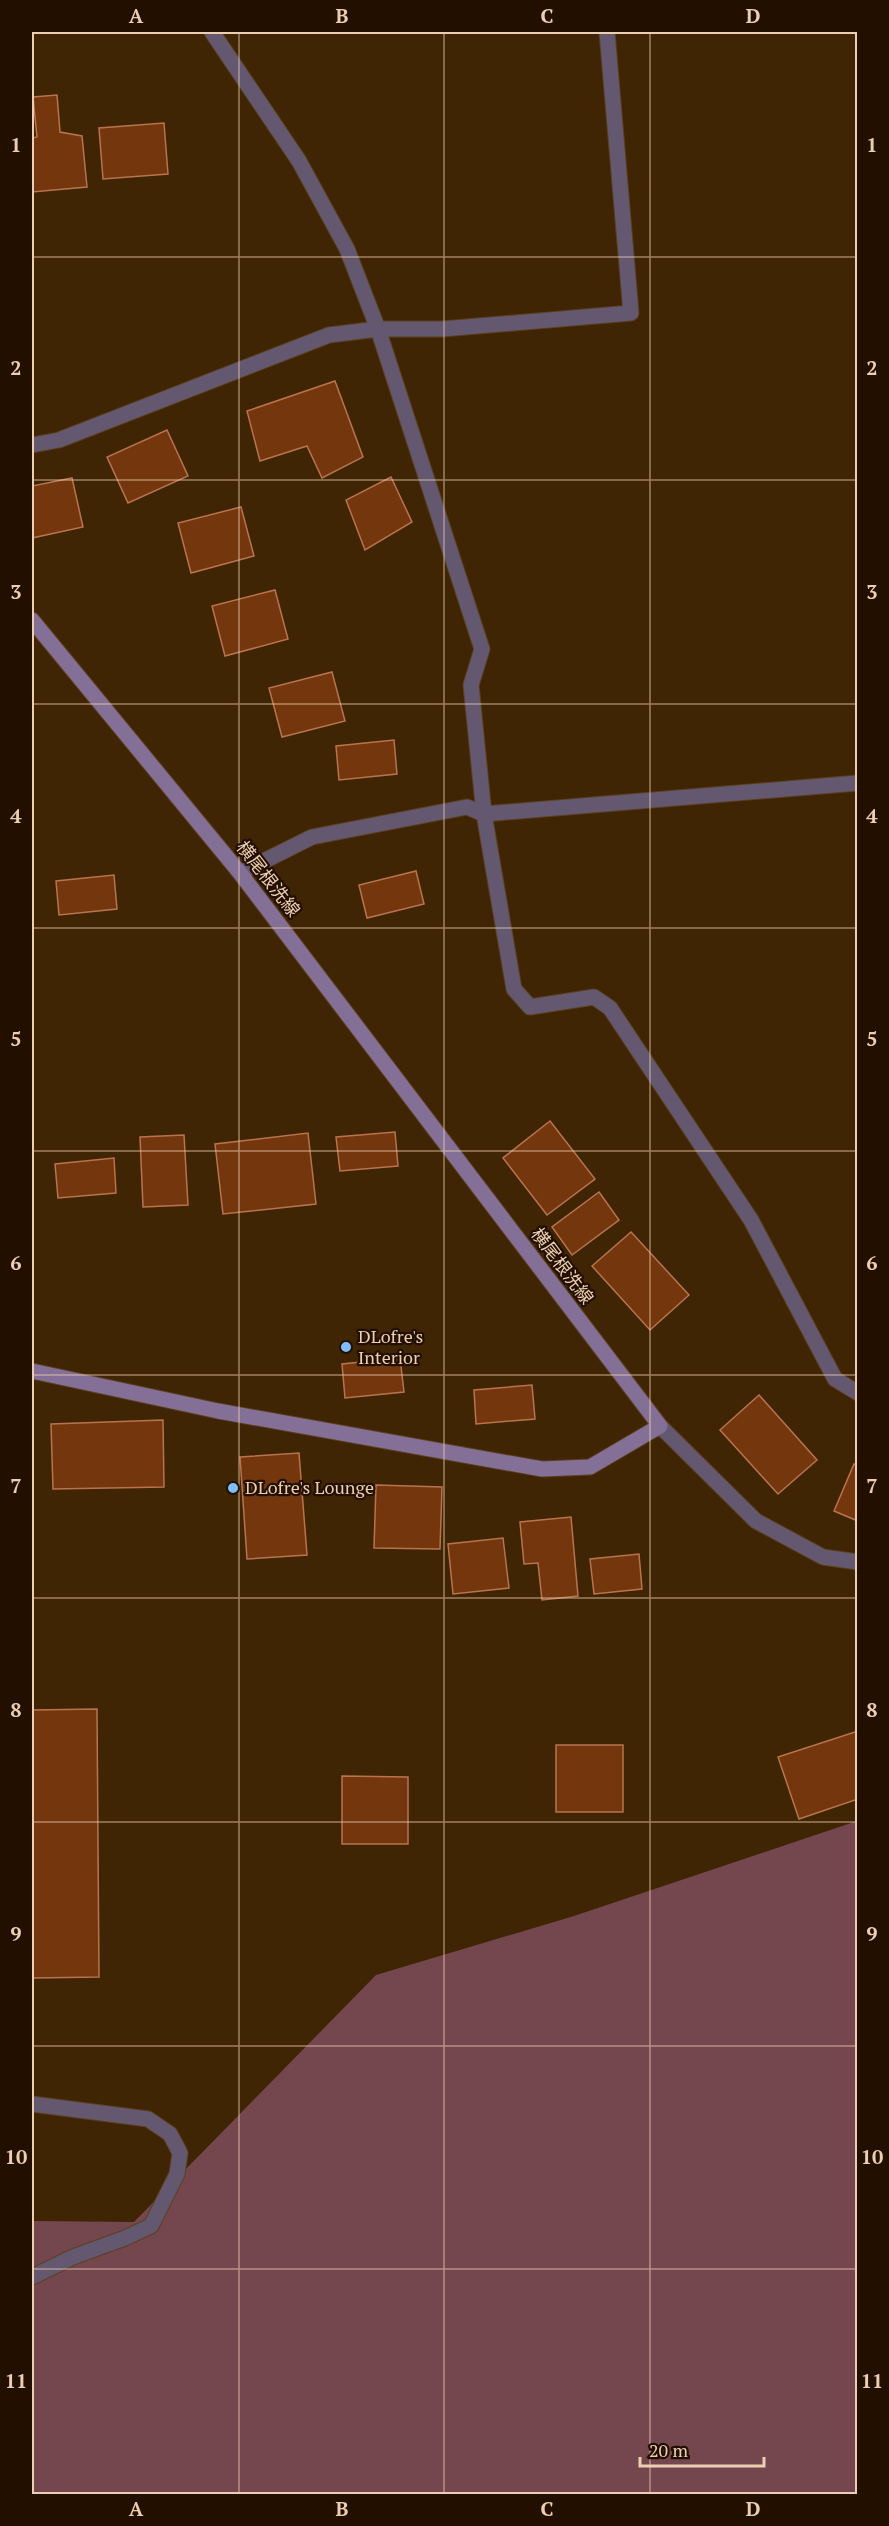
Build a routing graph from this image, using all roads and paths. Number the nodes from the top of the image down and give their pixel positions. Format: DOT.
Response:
graph roads {
  1 [pos="212,32"];
  2 [pos="607,32"];
  3 [pos="378,329"];
  4 [pos="32,445"];
  5 [pos="32,620"];
  6 [pos="858,783"];
  7 [pos="484,814"];
  8 [pos="240,873"];
  9 [pos="32,1371"];
  10 [pos="858,1393"];
  11 [pos="660,1426"];
  12 [pos="858,1562"];
  13 [pos="32,2104"];
  14 [pos="32,2277"];
  1 -- 3 [label="street"];
  2 -- 3 [label="street"];
  3 -- 4 [label="street"];
  3 -- 7 [label="street"];
  5 -- 8 [label="main road, 横尾根洗線"];
  6 -- 7 [label="street"];
  7 -- 8 [label="street"];
  7 -- 10 [label="street"];
  8 -- 11 [label="main road, 横尾根洗線"];
  9 -- 11 [label="main road"];
  11 -- 12 [label="street"];
  13 -- 14 [label="street"];
}
